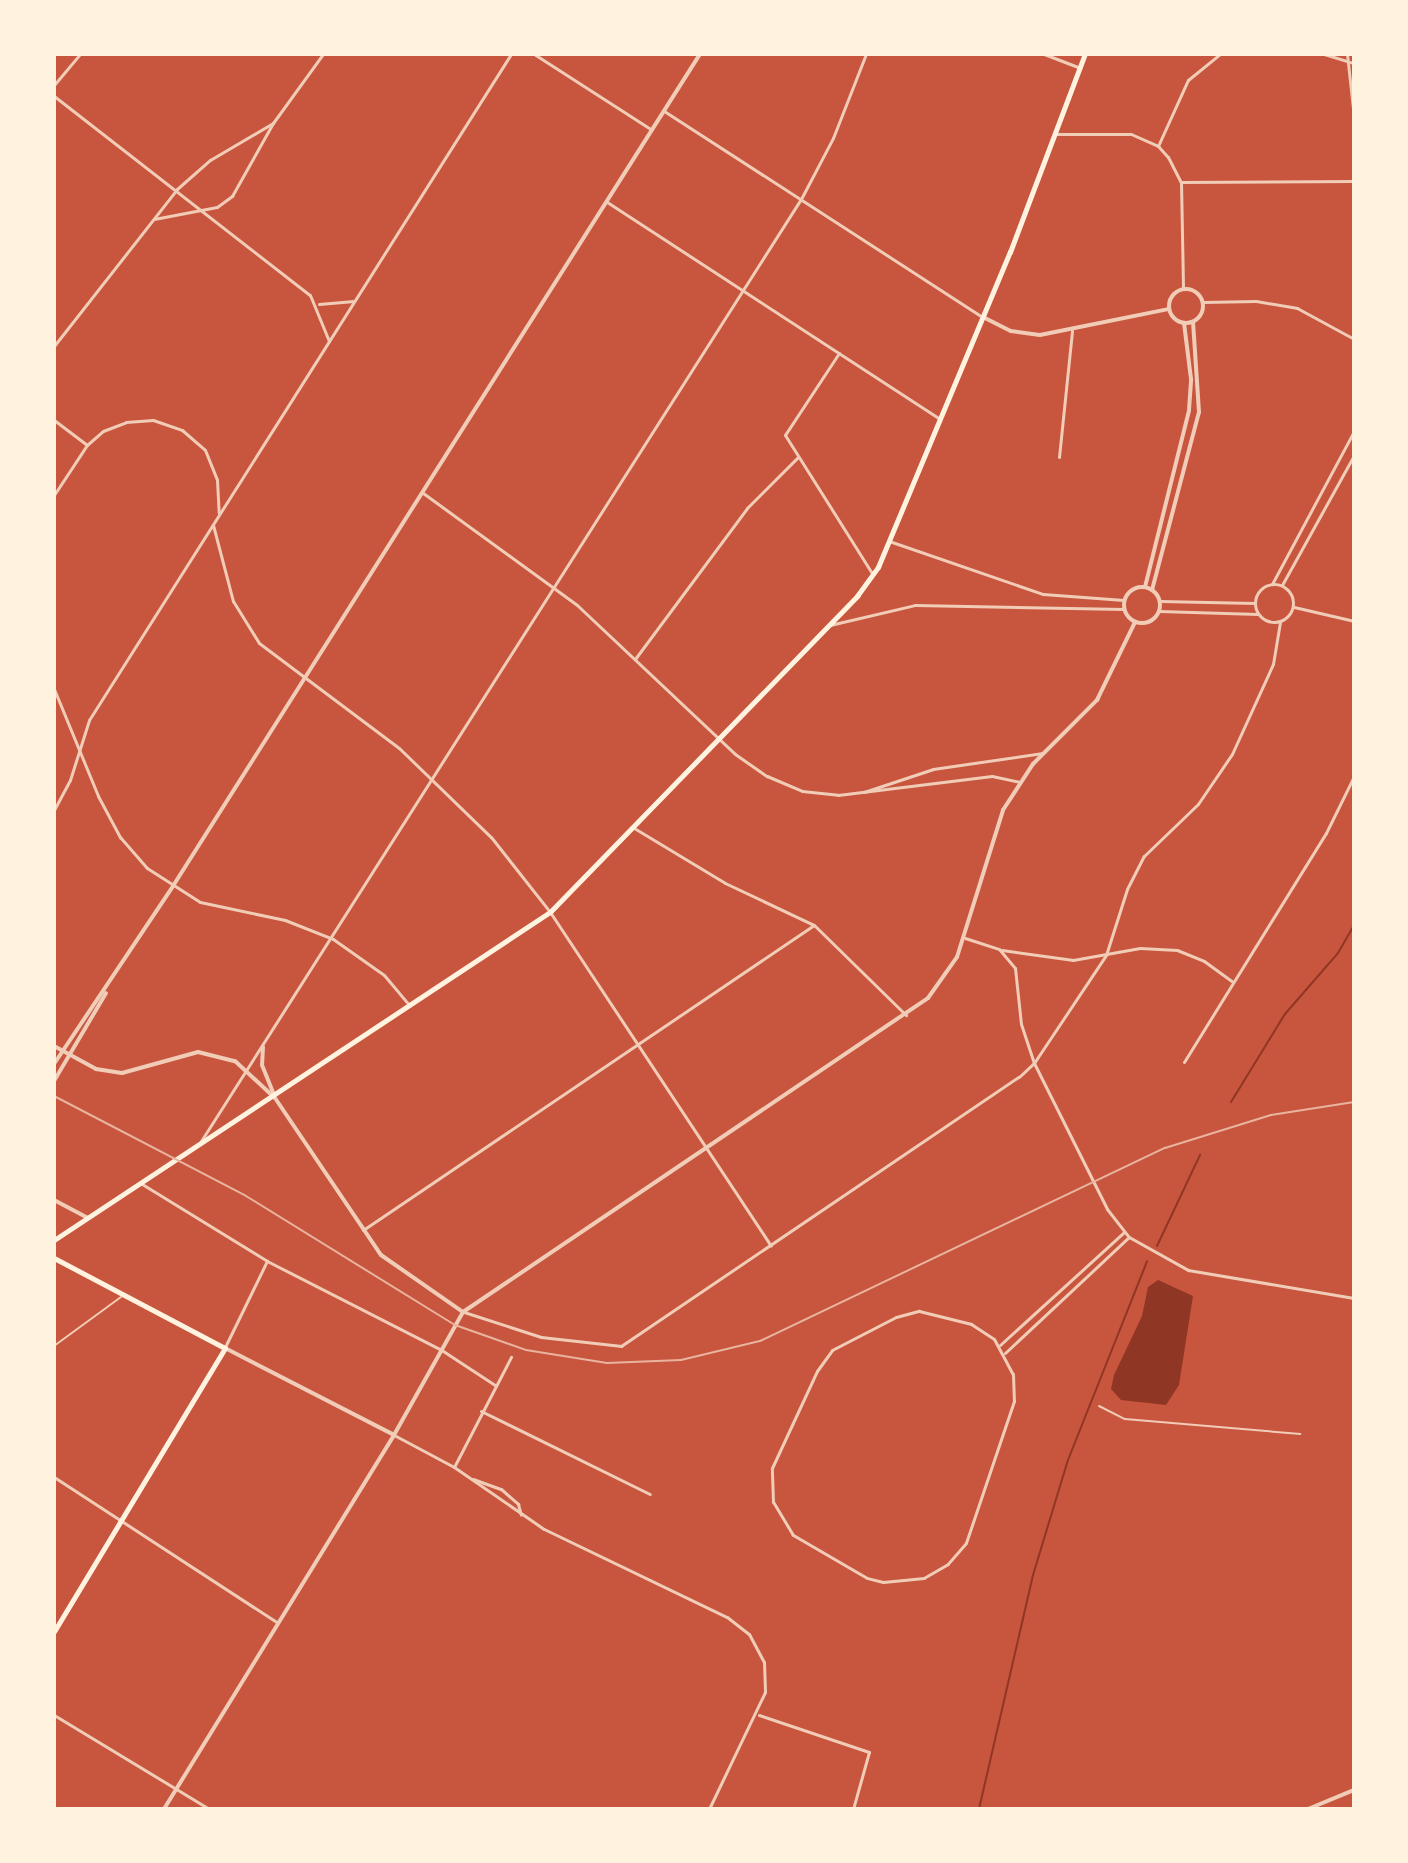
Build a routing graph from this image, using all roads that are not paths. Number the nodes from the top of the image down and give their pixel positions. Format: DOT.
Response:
graph roads {
  1 [pos="80,54"];
  2 [pos="323,54"];
  3 [pos="511,54"];
  4 [pos="534,54"];
  5 [pos="700,54"];
  6 [pos="866,54"];
  7 [pos="1044,54"];
  8 [pos="1085,54"];
  9 [pos="1220,54"];
  10 [pos="1324,54"];
  11 [pos="1347,54"];
  12 [pos="1346,61"];
  13 [pos="1354,63"];
  14 [pos="1080,68"];
  15 [pos="54,85"];
  16 [pos="54,96"];
  17 [pos="664,111"];
  18 [pos="1354,117"];
  19 [pos="273,123"];
  20 [pos="652,130"];
  21 [pos="1056,134"];
  22 [pos="1158,146"];
  23 [pos="1354,181"];
  24 [pos="1181,182"];
  25 [pos="177,189"];
  26 [pos="801,199"];
  27 [pos="607,202"];
  28 [pos="203,210"];
  29 [pos="151,221"];
  30 [pos="1183,289"];
  31 [pos="743,291"];
  32 [pos="354,301"];
  33 [pos="1203,302"];
  34 [pos="318,304"];
  35 [pos="1169,309"];
  36 [pos="983,317"];
  37 [pos="1193,322"];
  38 [pos="1184,323"];
  39 [pos="1072,331"];
  40 [pos="1354,339"];
  41 [pos="329,341"];
  42 [pos="54,346"];
  43 [pos="839,353"];
  44 [pos="940,419"];
  45 [pos="54,420"];
  46 [pos="1354,431"];
  47 [pos="87,445"];
  48 [pos="1354,455"];
  49 [pos="799,457"];
  50 [pos="1059,457"];
  51 [pos="423,493"];
  52 [pos="54,495"];
  53 [pos="219,516"];
  54 [pos="213,525"];
  55 [pos="889,541"];
  56 [pos="874,576"];
  57 [pos="1272,584"];
  58 [pos="1282,585"];
  59 [pos="555,587"];
  60 [pos="1145,587"];
  61 [pos="1152,590"];
  62 [pos="1124,600"];
  63 [pos="1160,601"];
  64 [pos="1255,603"];
  65 [pos="1294,607"];
  66 [pos="1124,609"];
  67 [pos="1159,611"];
  68 [pos="1258,614"];
  69 [pos="1354,621"];
  70 [pos="1135,622"];
  71 [pos="1280,622"];
  72 [pos="830,625"];
  73 [pos="635,659"];
  74 [pos="304,680"];
  75 [pos="54,689"];
  76 [pos="719,739"];
  77 [pos="79,747"];
  78 [pos="1043,753"];
  79 [pos="1354,776"];
  80 [pos="434,777"];
  81 [pos="1020,782"];
  82 [pos="860,793"];
  83 [pos="54,810"];
  84 [pos="634,828"];
  85 [pos="173,886"];
  86 [pos="550,912"];
  87 [pos="814,925"];
  88 [pos="965,938"];
  89 [pos="333,939"];
  90 [pos="999,949"];
  91 [pos="1106,955"];
  92 [pos="1233,982"];
  93 [pos="111,983"];
  94 [pos="410,1006"];
  95 [pos="906,1015"];
  96 [pos="636,1045"];
  97 [pos="54,1046"];
  98 [pos="263,1047"];
  99 [pos="62,1051"];
  100 [pos="70,1056"];
  101 [pos="1184,1062"];
  102 [pos="1034,1063"];
  103 [pos="54,1064"];
  104 [pos="248,1070"];
  105 [pos="54,1081"];
  106 [pos="275,1098"];
  107 [pos="706,1150"];
  108 [pos="194,1151"];
  109 [pos="142,1184"];
  110 [pos="54,1200"];
  111 [pos="88,1218"];
  112 [pos="363,1230"];
  113 [pos="1124,1232"];
  114 [pos="1129,1237"];
  115 [pos="54,1240"];
  116 [pos="771,1246"];
  117 [pos="54,1258"];
  118 [pos="267,1261"];
  119 [pos="125,1294"];
  120 [pos="1354,1298"];
  121 [pos="463,1312"];
  122 [pos="1000,1345"];
  123 [pos="54,1346"];
  124 [pos="225,1348"];
  125 [pos="440,1349"];
  126 [pos="1005,1353"];
  127 [pos="511,1357"];
  128 [pos="495,1385"];
  129 [pos="1099,1406"];
  130 [pos="481,1411"];
  131 [pos="1300,1434"];
  132 [pos="394,1435"];
  133 [pos="454,1467"];
  134 [pos="54,1477"];
  135 [pos="468,1477"];
  136 [pos="650,1494"];
  137 [pos="521,1515"];
  138 [pos="121,1520"];
  139 [pos="278,1623"];
  140 [pos="54,1631"];
  141 [pos="54,1715"];
  142 [pos="758,1715"];
  143 [pos="177,1788"];
  144 [pos="1354,1790"];
  145 [pos="164,1809"];
  146 [pos="209,1809"];
  147 [pos="709,1809"];
  148 [pos="853,1809"];
  149 [pos="1308,1809"];
  1 -- 15 [label="street"];
  2 -- 19 [label="street"];
  3 -- 32 [label="street"];
  4 -- 20 [label="street"];
  5 -- 17 [label="street"];
  6 -- 26 [label="street"];
  7 -- 14 [label="street"];
  8 -- 14 [label="main road"];
  9 -- 22 [label="street"];
  10 -- 12 [label="street"];
  11 -- 12 [label="street"];
  12 -- 13 [label="street"];
  12 -- 18 [label="street"];
  14 -- 21 [label="main road"];
  16 -- 25 [label="street"];
  17 -- 20 [label="street"];
  17 -- 26 [label="street"];
  19 -- 25 [label="street"];
  19 -- 28 [label="street"];
  20 -- 27 [label="street"];
  21 -- 22 [label="street"];
  21 -- 36 [label="main road"];
  22 -- 24 [label="street"];
  23 -- 24 [label="street"];
  24 -- 30 [label="street"];
  25 -- 28 [label="street"];
  25 -- 29 [label="street"];
  26 -- 31 [label="street"];
  26 -- 36 [label="street"];
  27 -- 31 [label="street"];
  27 -- 51 [label="street"];
  28 -- 29 [label="street"];
  28 -- 34 [label="street"];
  29 -- 42 [label="street"];
  30 -- 33 [label="street"];
  30 -- 35 [label="street"];
  31 -- 43 [label="street"];
  31 -- 59 [label="street"];
  32 -- 34 [label="street"];
  32 -- 41 [label="street"];
  33 -- 37 [label="street"];
  33 -- 40 [label="street"];
  34 -- 41 [label="street"];
  35 -- 38 [label="street"];
  35 -- 39 [label="street"];
  36 -- 39 [label="street"];
  36 -- 44 [label="main road"];
  37 -- 38 [label="street"];
  37 -- 61 [label="street"];
  38 -- 60 [label="street"];
  39 -- 50 [label="street"];
  41 -- 53 [label="street"];
  43 -- 44 [label="street"];
  43 -- 49 [label="street"];
  44 -- 55 [label="main road"];
  45 -- 47 [label="street"];
  46 -- 57 [label="street"];
  47 -- 52 [label="street"];
  47 -- 53 [label="street"];
  48 -- 58 [label="street"];
  49 -- 56 [label="street"];
  49 -- 73 [label="street"];
  51 -- 59 [label="street"];
  51 -- 74 [label="street"];
  53 -- 54 [label="street"];
  54 -- 74 [label="street"];
  54 -- 77 [label="street"];
  55 -- 56 [label="main road"];
  55 -- 62 [label="street"];
  56 -- 72 [label="main road"];
  57 -- 58 [label="street"];
  57 -- 64 [label="street"];
  58 -- 65 [label="street"];
  59 -- 73 [label="street"];
  59 -- 80 [label="street"];
  60 -- 61 [label="street"];
  60 -- 62 [label="street"];
  61 -- 63 [label="street"];
  62 -- 66 [label="street"];
  63 -- 64 [label="street"];
  63 -- 67 [label="street"];
  64 -- 68 [label="street"];
  65 -- 69 [label="street"];
  65 -- 71 [label="street"];
  66 -- 70 [label="street"];
  66 -- 72 [label="street"];
  67 -- 68 [label="street"];
  67 -- 70 [label="street"];
  68 -- 71 [label="street"];
  70 -- 78 [label="street"];
  71 -- 91 [label="street"];
  72 -- 76 [label="main road"];
  73 -- 76 [label="street"];
  74 -- 80 [label="street"];
  74 -- 85 [label="street"];
  75 -- 77 [label="street"];
  76 -- 82 [label="street"];
  76 -- 84 [label="main road"];
  77 -- 83 [label="street"];
  77 -- 85 [label="street"];
  78 -- 81 [label="street"];
  78 -- 82 [label="street"];
  79 -- 92 [label="street"];
  80 -- 86 [label="street"];
  80 -- 89 [label="street"];
  81 -- 82 [label="street"];
  81 -- 88 [label="street"];
  84 -- 86 [label="main road"];
  84 -- 87 [label="street"];
  85 -- 89 [label="street"];
  85 -- 93 [label="street"];
  86 -- 94 [label="main road"];
  86 -- 96 [label="street"];
  87 -- 95 [label="street"];
  87 -- 96 [label="street"];
  88 -- 90 [label="street"];
  88 -- 95 [label="street"];
  89 -- 94 [label="street"];
  89 -- 98 [label="street"];
  90 -- 91 [label="street"];
  90 -- 102 [label="street"];
  91 -- 92 [label="street"];
  91 -- 102 [label="street"];
  92 -- 101 [label="street"];
  93 -- 99 [label="street"];
  93 -- 100 [label="street"];
  94 -- 106 [label="main road"];
  95 -- 107 [label="street"];
  96 -- 107 [label="street"];
  96 -- 112 [label="street"];
  97 -- 99 [label="street"];
  98 -- 104 [label="street"];
  98 -- 106 [label="street"];
  99 -- 100 [label="street"];
  99 -- 103 [label="street"];
  100 -- 104 [label="street"];
  100 -- 105 [label="street"];
  102 -- 113 [label="street"];
  102 -- 116 [label="street"];
  104 -- 106 [label="street"];
  104 -- 108 [label="street"];
  106 -- 108 [label="main road"];
  106 -- 112 [label="street"];
  107 -- 116 [label="street"];
  107 -- 121 [label="street"];
  108 -- 109 [label="main road"];
  109 -- 111 [label="main road"];
  109 -- 118 [label="street"];
  110 -- 111 [label="street"];
  111 -- 115 [label="main road"];
  112 -- 121 [label="street"];
  113 -- 114 [label="street"];
  113 -- 122 [label="street"];
  114 -- 120 [label="street"];
  114 -- 126 [label="street"];
  116 -- 121 [label="street"];
  117 -- 119 [label="main road"];
  118 -- 124 [label="street"];
  118 -- 125 [label="street"];
  119 -- 123 [label="lane"];
  119 -- 124 [label="main road"];
  121 -- 125 [label="street"];
  122 -- 126 [label="street"];
  122 -- 126 [label="street"];
  124 -- 132 [label="street"];
  124 -- 138 [label="main road"];
  125 -- 128 [label="street"];
  125 -- 132 [label="street"];
  127 -- 128 [label="street"];
  128 -- 130 [label="street"];
  129 -- 131 [label="lane"];
  130 -- 133 [label="street"];
  130 -- 136 [label="street"];
  132 -- 133 [label="street"];
  132 -- 139 [label="street"];
  133 -- 135 [label="street"];
  134 -- 138 [label="street"];
  135 -- 137 [label="street"];
  135 -- 137 [label="street"];
  137 -- 142 [label="street"];
  138 -- 139 [label="street"];
  138 -- 140 [label="main road"];
  139 -- 143 [label="street"];
  141 -- 143 [label="street"];
  142 -- 147 [label="street"];
  142 -- 148 [label="street"];
  143 -- 145 [label="street"];
  143 -- 146 [label="street"];
  144 -- 149 [label="street"];
}
